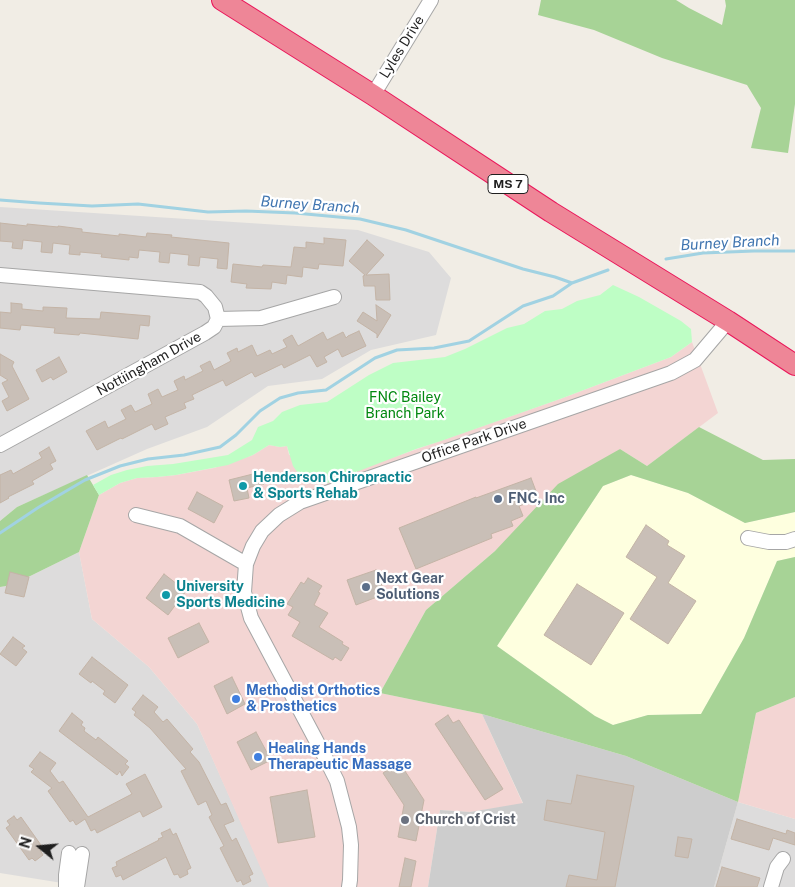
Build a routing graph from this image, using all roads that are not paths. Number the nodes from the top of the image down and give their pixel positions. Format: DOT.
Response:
graph roads {
  1 [pos="222,0"];
  2 [pos="431,0"];
  3 [pos="373,95"];
  4 [pos="0,275"];
  5 [pos="334,297"];
  6 [pos="218,319"];
  7 [pos="728,321"];
  8 [pos="795,365"];
  9 [pos="0,445"];
  10 [pos="136,515"];
  11 [pos="748,538"];
  12 [pos="795,539"];
  13 [pos="246,564"];
  14 [pos="783,859"];
  15 [pos="66,881"];
  16 [pos="57,887"];
  17 [pos="77,887"];
  18 [pos="349,887"];
  19 [pos="771,887"];
  1 -- 3 [label="highway, MS 7"];
  2 -- 3 [label="street, Lyles Drive"];
  3 -- 7 [label="highway, MS 7"];
  4 -- 6 [label="street"];
  5 -- 6 [label="street"];
  6 -- 9 [label="street, Nottiingham Drive"];
  7 -- 8 [label="highway, MS 7"];
  7 -- 13 [label="street, Office Park Drive"];
  10 -- 13 [label="street"];
  11 -- 12 [label="street"];
  13 -- 18 [label="street, Office Park Drive"];
  14 -- 19 [label="street"];
  15 -- 16 [label="street"];
  15 -- 17 [label="street"];
}
